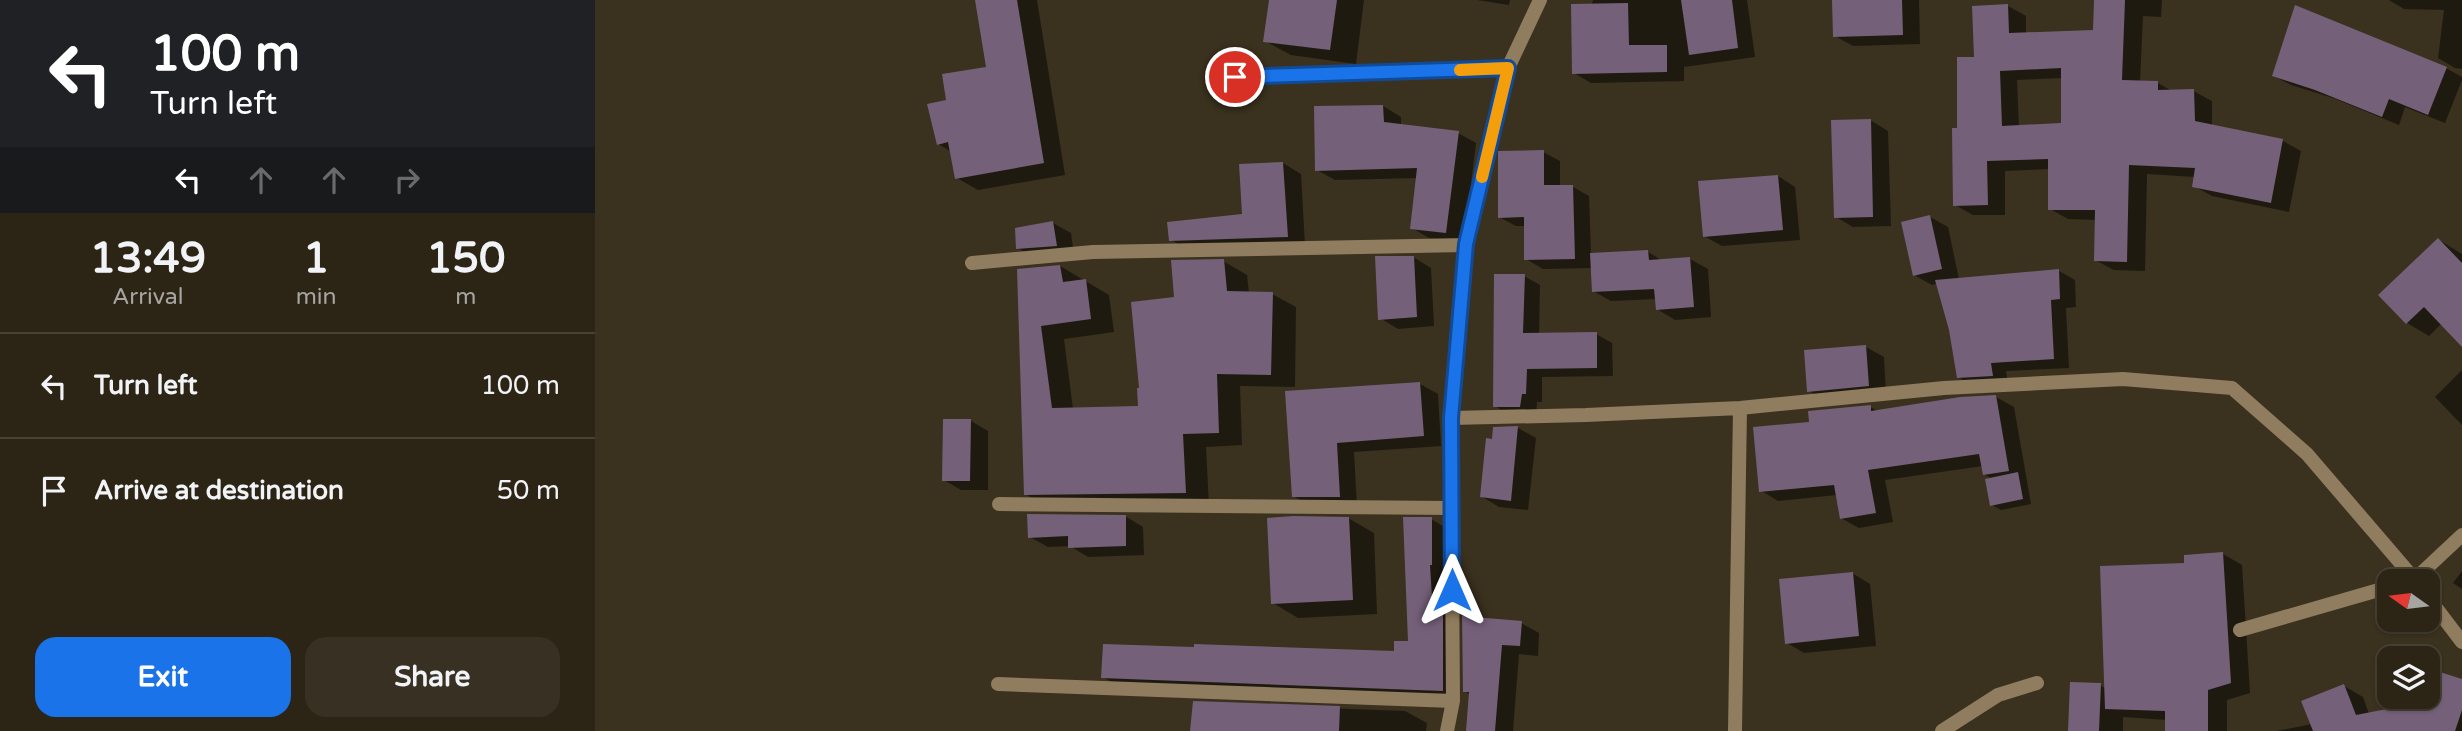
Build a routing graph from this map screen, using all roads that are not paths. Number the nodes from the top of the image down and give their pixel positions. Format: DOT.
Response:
graph roads {
  1 [pos="1540,0"];
  2 [pos="1508,68"];
  3 [pos="1235,77"];
  4 [pos="1466,244"];
  5 [pos="972,263"];
  6 [pos="1739,408"];
  7 [pos="1451,418"];
  8 [pos="999,504"];
  9 [pos="1451,508"];
  10 [pos="2462,535"];
  11 [pos="2405,569"];
  12 [pos="2426,569"];
  13 [pos="2377,590"];
  14 [pos="2440,613"];
  15 [pos="2240,630"];
  16 [pos="2462,642"];
  17 [pos="2037,683"];
  18 [pos="998,684"];
  19 [pos="1453,701"];
  20 [pos="1447,731"];
  21 [pos="1735,731"];
  22 [pos="1942,731"];
  1 -- 2 [label="street"];
  2 -- 3 [label="street"];
  2 -- 4 [label="street"];
  4 -- 5 [label="street"];
  4 -- 7 [label="street"];
  6 -- 7 [label="street"];
  6 -- 11 [label="street"];
  6 -- 21 [label="street"];
  7 -- 9 [label="street"];
  8 -- 9 [label="street"];
  9 -- 19 [label="street"];
  10 -- 12 [label="street"];
  13 -- 15 [label="street"];
  14 -- 16 [label="street"];
  17 -- 22 [label="street"];
  18 -- 19 [label="street"];
  19 -- 20 [label="street"];
}
